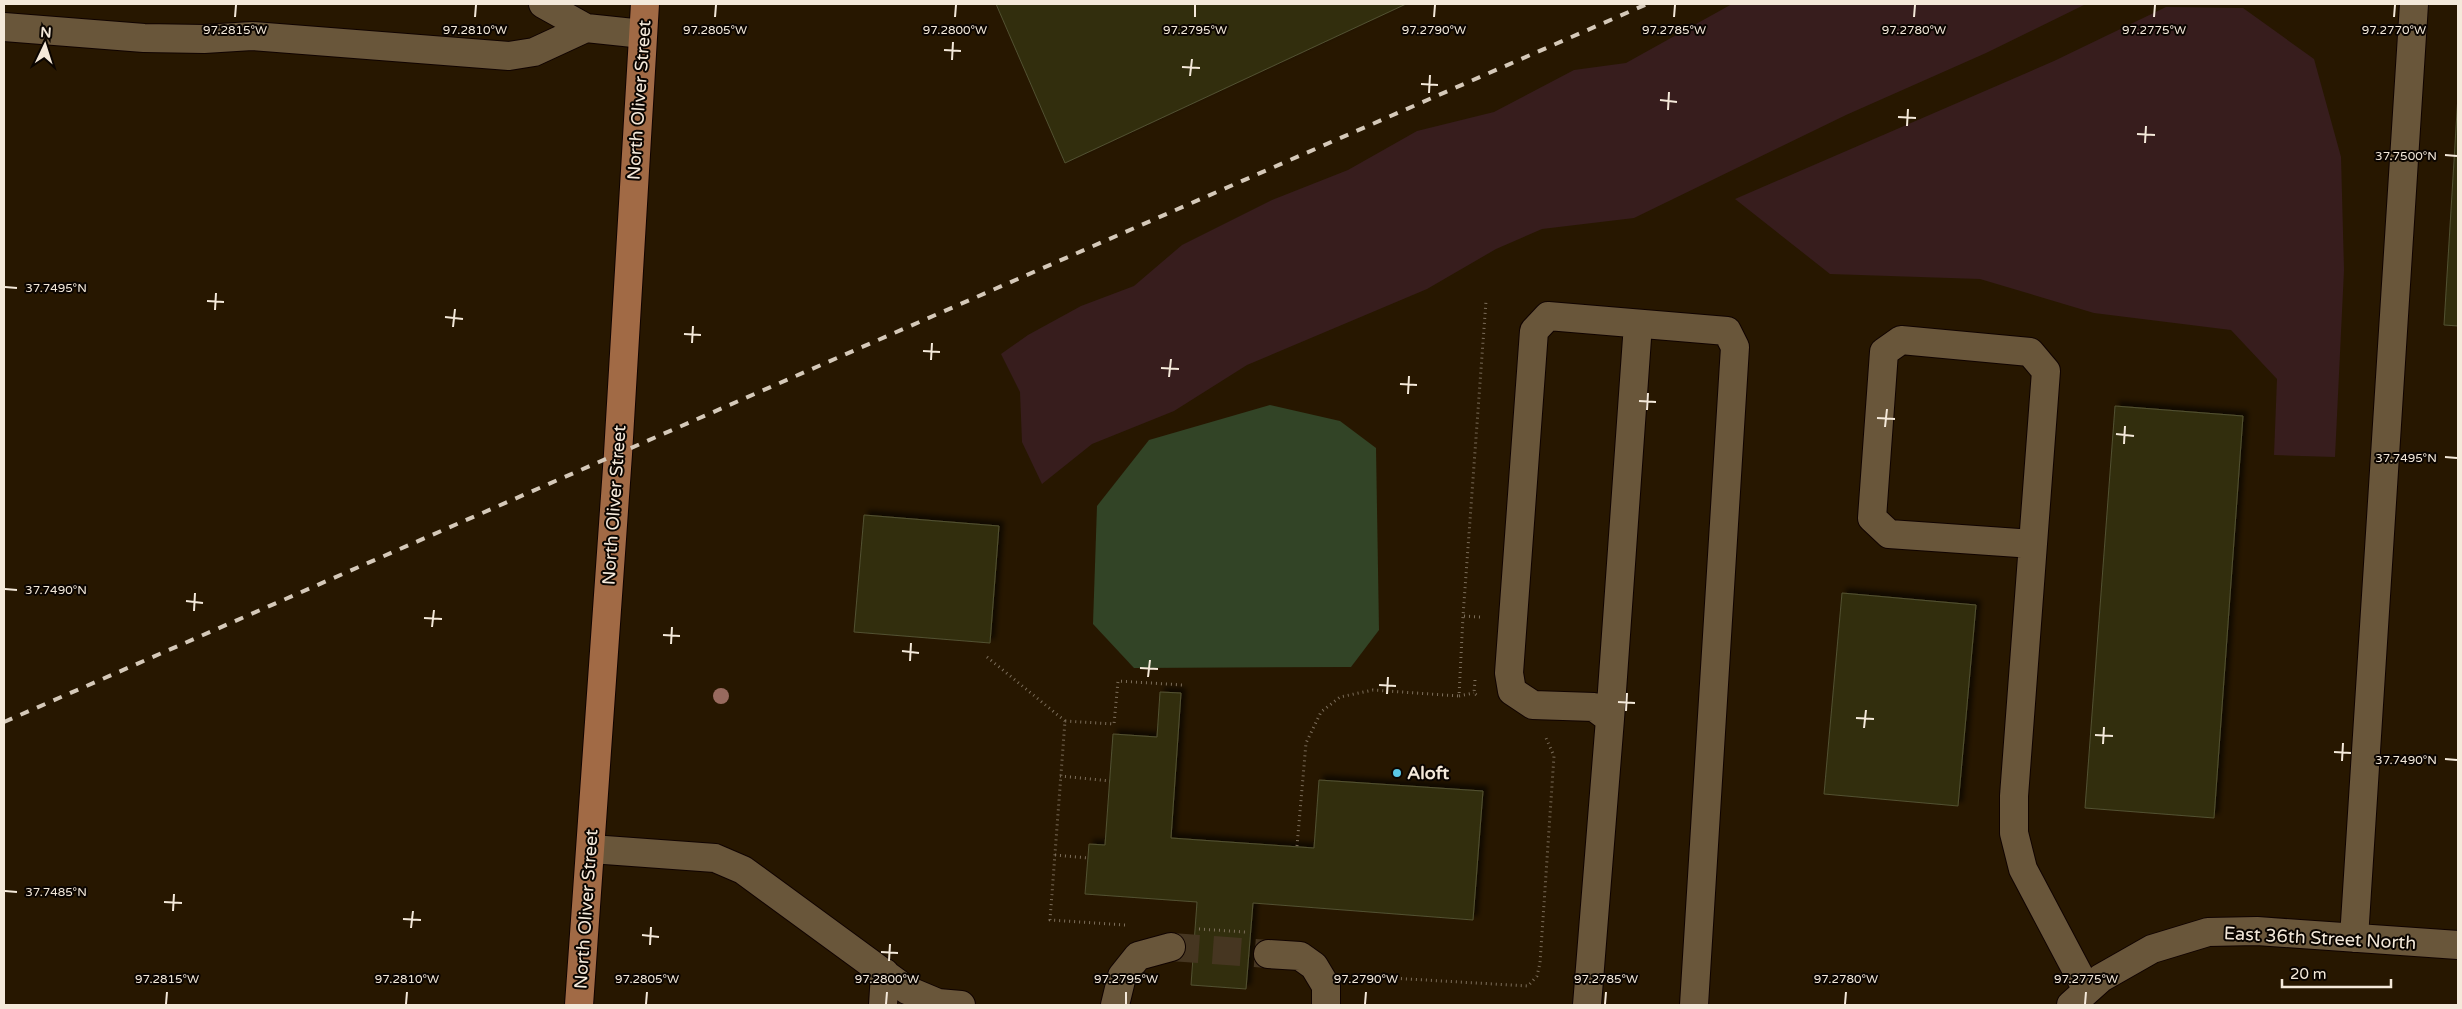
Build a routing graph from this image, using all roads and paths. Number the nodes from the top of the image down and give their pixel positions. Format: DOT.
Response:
graph roads {
  1 [pos="544,4"];
  2 [pos="645,4"];
  3 [pos="2414,4"];
  4 [pos="4,27"];
  5 [pos="586,28"];
  6 [pos="643,34"];
  7 [pos="1486,301"];
  8 [pos="1638,324"];
  9 [pos="2033,544"];
  10 [pos="1463,616"];
  11 [pos="1488,618"];
  12 [pos="987,657"];
  13 [pos="1475,675"];
  14 [pos="1182,685"];
  15 [pos="1474,693"];
  16 [pos="1459,696"];
  17 [pos="1480,698"];
  18 [pos="1610,719"];
  19 [pos="1065,722"];
  20 [pos="1542,735"];
  21 [pos="1060,776"];
  22 [pos="1110,781"];
  23 [pos="1297,846"];
  24 [pos="591,849"];
  25 [pos="1055,856"];
  26 [pos="1088,858"];
  27 [pos="1126,925"];
  28 [pos="1193,929"];
  29 [pos="1250,933"];
  30 [pos="2354,938"];
  31 [pos="2458,946"];
  32 [pos="1171,947"];
  33 [pos="1268,954"];
  34 [pos="884,973"];
  35 [pos="1352,976"];
  36 [pos="2086,991"];
  37 [pos="579,1005"];
  38 [pos="883,1005"];
  39 [pos="961,1005"];
  40 [pos="1115,1005"];
  41 [pos="1326,1005"];
  42 [pos="1587,1005"];
  43 [pos="1694,1005"];
  1 -- 5 [label="street"];
  2 -- 6 [label="main road, North Oliver Street"];
  3 -- 30 [label="street"];
  4 -- 5 [label="street"];
  5 -- 6 [label="street"];
  6 -- 24 [label="main road, North Oliver Street"];
  7 -- 10 [label="path"];
  8 -- 18 [label="street"];
  8 -- 18 [label="street"];
  8 -- 43 [label="street"];
  9 -- 9 [label="street"];
  9 -- 36 [label="street"];
  10 -- 11 [label="path"];
  10 -- 16 [label="path"];
  12 -- 19 [label="path"];
  13 -- 15 [label="path"];
  14 -- 19 [label="path"];
  15 -- 16 [label="path"];
  15 -- 17 [label="path"];
  16 -- 23 [label="path"];
  18 -- 42 [label="street"];
  19 -- 21 [label="path"];
  20 -- 35 [label="path"];
  21 -- 22 [label="path"];
  21 -- 25 [label="path"];
  24 -- 34 [label="street"];
  24 -- 37 [label="main road, North Oliver Street"];
  25 -- 26 [label="path"];
  25 -- 27 [label="path"];
  28 -- 29 [label="path"];
  30 -- 31 [label="street, East 36th Street North"];
  30 -- 36 [label="street, East 36th Street North"];
  32 -- 40 [label="street"];
  33 -- 41 [label="street"];
  34 -- 38 [label="street"];
  34 -- 39 [label="street"];
}
